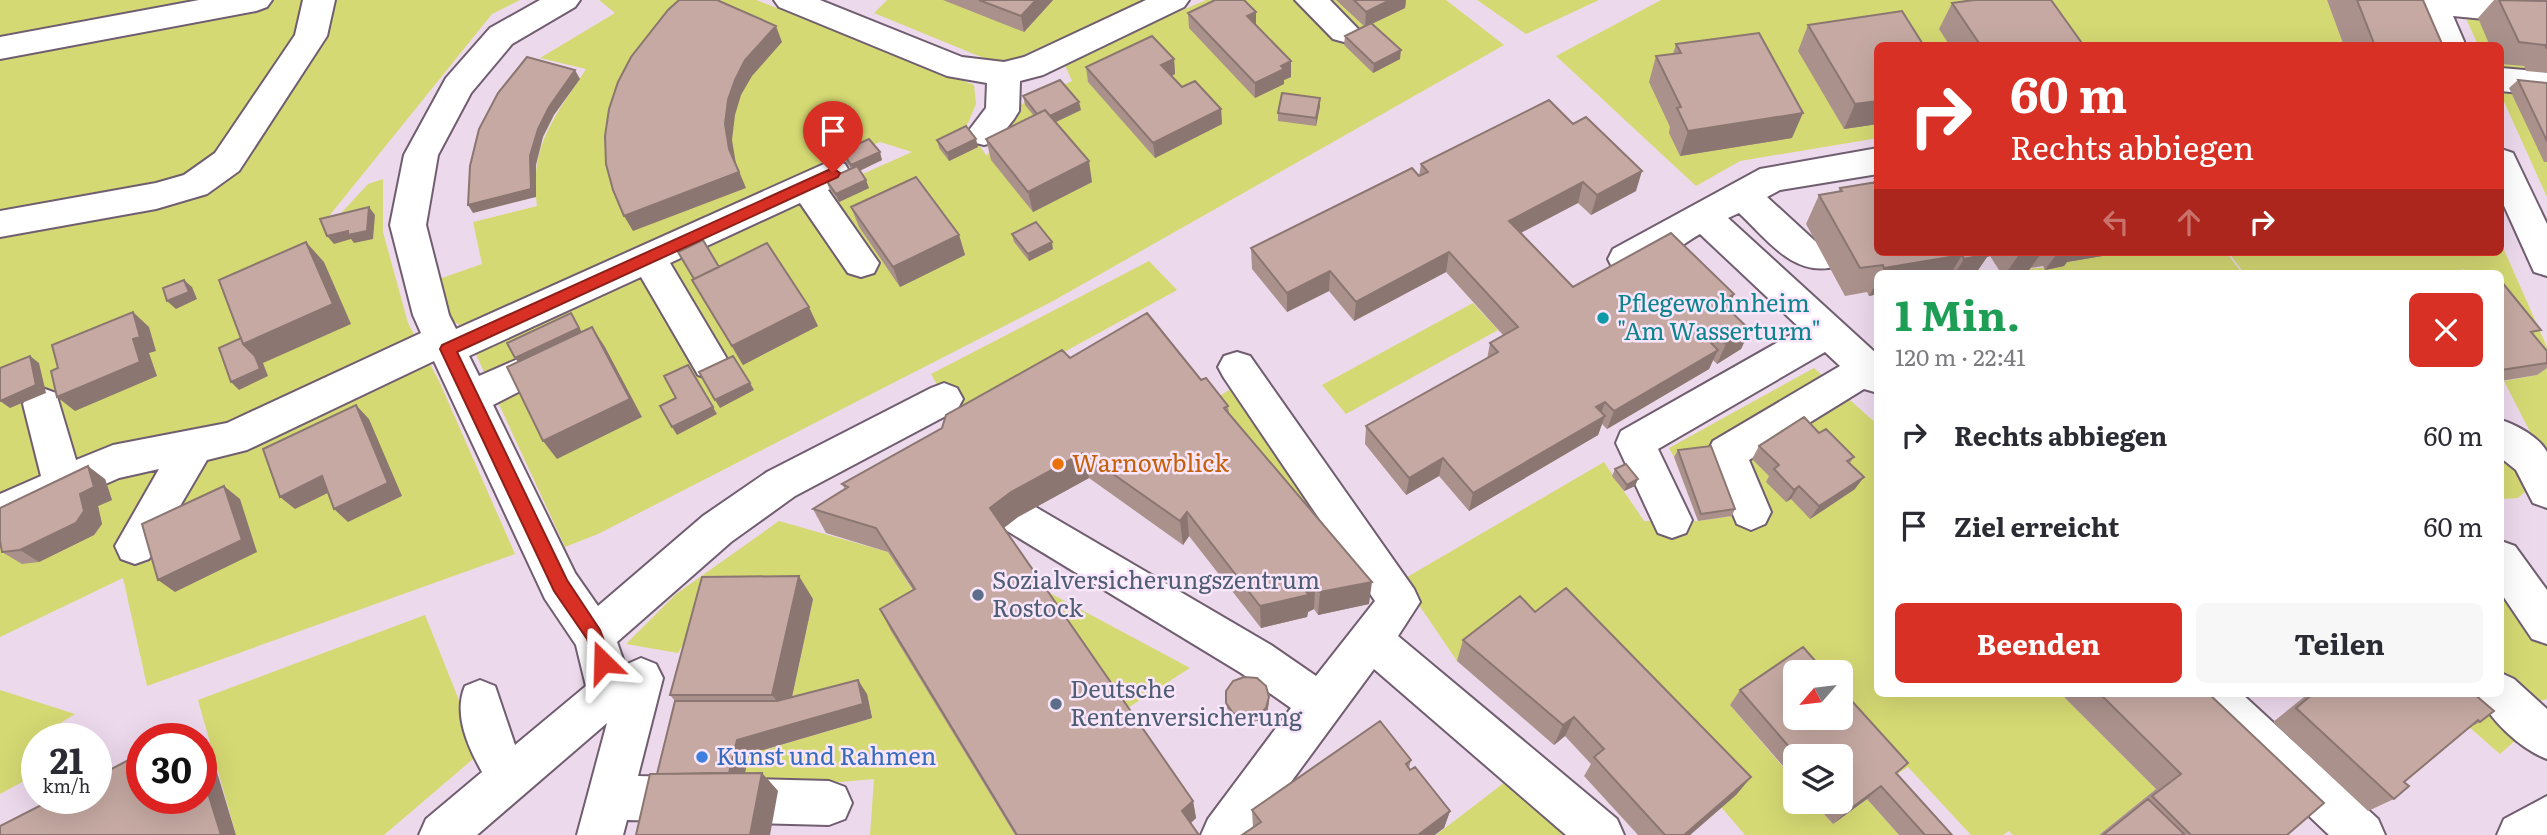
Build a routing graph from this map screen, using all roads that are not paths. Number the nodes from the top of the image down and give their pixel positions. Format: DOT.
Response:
graph roads {
  1 [pos="256,0"];
  2 [pos="319,0"];
  3 [pos="564,0"];
  4 [pos="790,0"];
  5 [pos="1311,0"];
  6 [pos="2432,2"];
  7 [pos="1158,3"];
  8 [pos="842,9"];
  9 [pos="2547,14"];
  10 [pos="1344,31"];
  11 [pos="2448,42"];
  12 [pos="0,48"];
  13 [pos="1004,73"];
  14 [pos="2504,80"];
  15 [pos="2547,83"];
  16 [pos="984,133"];
  17 [pos="1874,161"];
  18 [pos="2504,177"];
  19 [pos="2547,187"];
  20 [pos="1741,194"];
  21 [pos="1703,216"];
  22 [pos="0,224"];
  23 [pos="1824,256"];
  24 [pos="649,260"];
  25 [pos="2547,262"];
  26 [pos="861,263"];
  27 [pos="1594,277"];
  28 [pos="1828,332"];
  29 [pos="445,345"];
  30 [pos="711,363"];
  31 [pos="1237,367"];
  32 [pos="527,370"];
  33 [pos="1873,373"];
  34 [pos="471,398"];
  35 [pos="944,399"];
  36 [pos="42,404"];
  37 [pos="2504,438"];
  38 [pos="195,445"];
  39 [pos="63,484"];
  40 [pos="2547,491"];
  41 [pos="1751,512"];
  42 [pos="0,513"];
  43 [pos="1018,517"];
  44 [pos="1672,520"];
  45 [pos="135,546"];
  46 [pos="2504,563"];
  47 [pos="2547,625"];
  48 [pos="594,636"];
  49 [pos="1371,640"];
  50 [pos="641,678"];
  51 [pos="2217,697"];
  52 [pos="2503,697"];
  53 [pos="480,701"];
  54 [pos="1321,704"];
  55 [pos="577,721"];
  56 [pos="2547,738"];
  57 [pos="509,778"];
  58 [pos="829,803"];
  59 [pos="605,816"];
  60 [pos="2547,819"];
  61 [pos="442,835"];
  62 [pos="1224,835"];
  63 [pos="1601,835"];
  64 [pos="2362,835"];
  65 [pos="2519,835"];
  1 -- 12 [label="street"];
  2 -- 22 [label="street"];
  3 -- 29 [label="street"];
  4 -- 8 [label="street"];
  5 -- 10 [label="street"];
  6 -- 9 [label="street"];
  6 -- 11 [label="street"];
  7 -- 13 [label="street"];
  8 -- 13 [label="street"];
  13 -- 16 [label="street"];
  14 -- 15 [label="street"];
  17 -- 20 [label="street"];
  18 -- 19 [label="street"];
  18 -- 25 [label="street"];
  20 -- 21 [label="street"];
  20 -- 23 [label="street"];
  21 -- 27 [label="street"];
  21 -- 28 [label="street"];
  24 -- 26 [label="street"];
  24 -- 29 [label="street"];
  24 -- 30 [label="street"];
  28 -- 33 [label="street"];
  28 -- 44 [label="street"];
  29 -- 34 [label="street"];
  29 -- 38 [label="street"];
  31 -- 49 [label="street"];
  32 -- 34 [label="street"];
  33 -- 41 [label="street"];
  34 -- 48 [label="street"];
  35 -- 48 [label="street"];
  36 -- 39 [label="street"];
  37 -- 40 [label="street"];
  38 -- 39 [label="street"];
  38 -- 45 [label="street"];
  39 -- 42 [label="street"];
  43 -- 54 [label="street"];
  46 -- 47 [label="street"];
  48 -- 55 [label="street"];
  49 -- 54 [label="street"];
  49 -- 63 [label="street"];
  50 -- 59 [label="street"];
  51 -- 64 [label="street"];
  52 -- 56 [label="street"];
  53 -- 57 [label="street"];
  54 -- 62 [label="street"];
  55 -- 57 [label="street"];
  55 -- 59 [label="street"];
  57 -- 61 [label="street"];
  58 -- 59 [label="street"];
  60 -- 65 [label="street"];
}
